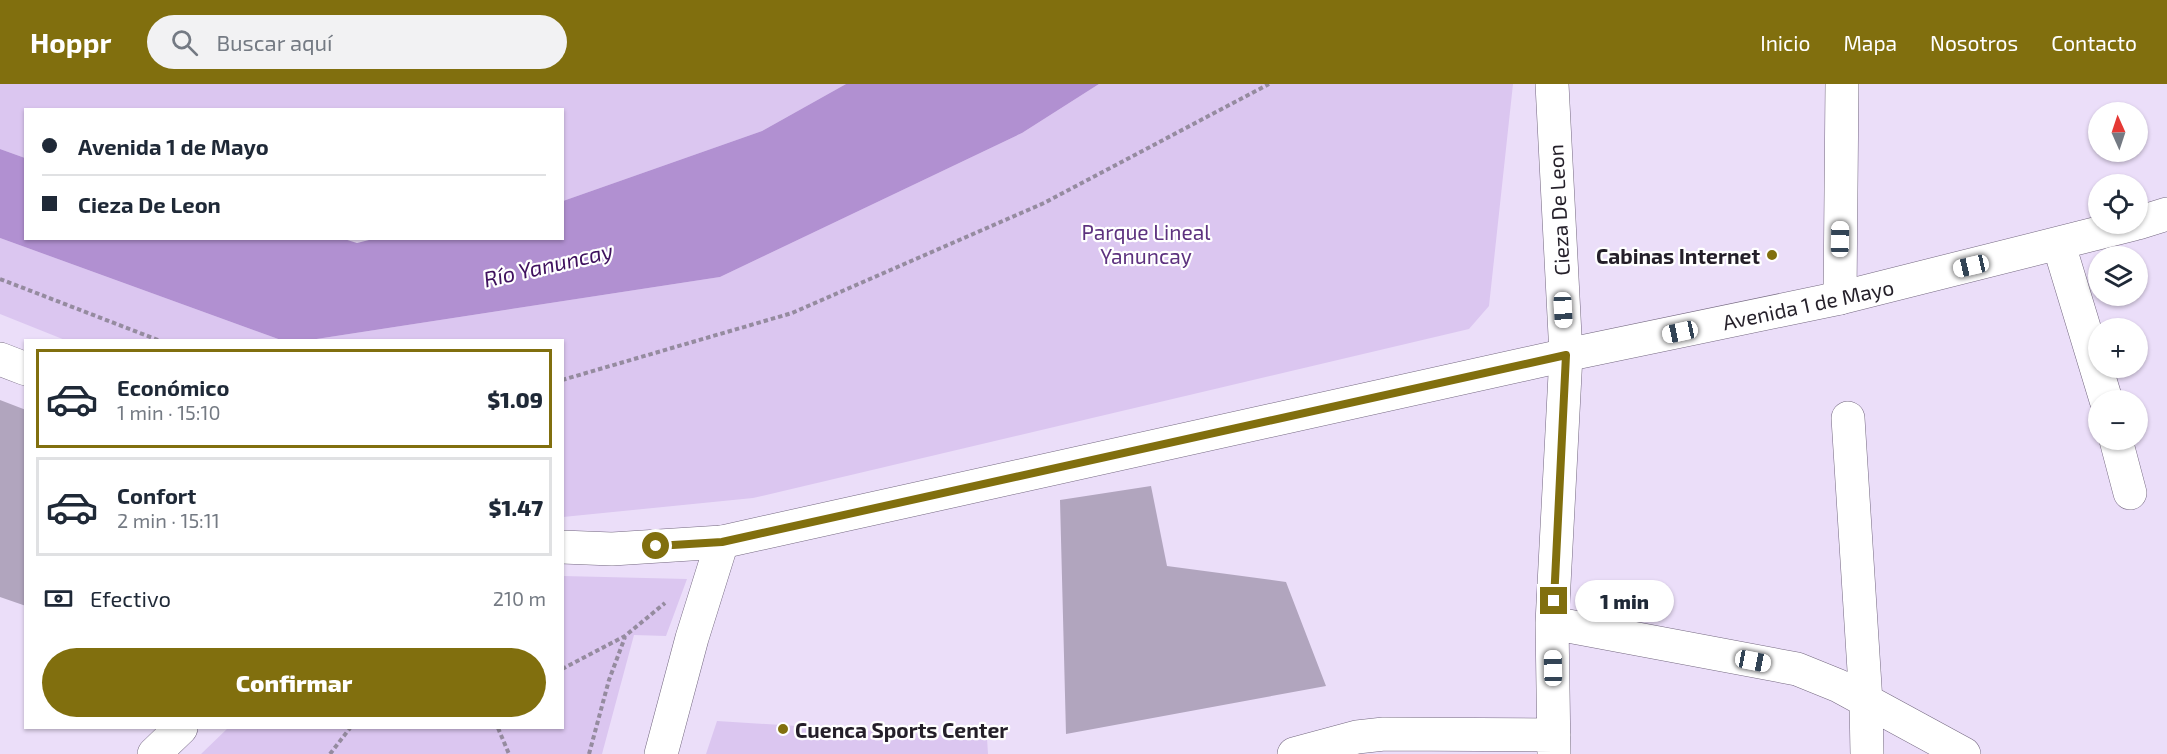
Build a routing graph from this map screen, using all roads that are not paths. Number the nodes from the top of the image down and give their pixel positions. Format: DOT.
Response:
graph roads {
  1 [pos="1552,84"];
  2 [pos="1842,84"];
  3 [pos="2167,214"];
  4 [pos="2148,220"];
  5 [pos="2097,234"];
  6 [pos="2058,245"];
  7 [pos="1840,298"];
  8 [pos="1566,355"];
  9 [pos="0,359"];
  10 [pos="24,368"];
  11 [pos="2103,390"];
  12 [pos="1848,418"];
  13 [pos="2119,450"];
  14 [pos="2130,493"];
  15 [pos="722,542"];
  16 [pos="564,547"];
  17 [pos="1552,623"];
  18 [pos="1866,702"];
  19 [pos="180,729"];
  20 [pos="1554,745"];
  21 [pos="154,754"];
  22 [pos="661,754"];
  23 [pos="1294,754"];
  24 [pos="1867,754"];
  25 [pos="1964,754"];
  1 -- 8 [label="street, Cieza De Leon"];
  2 -- 7 [label="street"];
  3 -- 4 [label="street, Avenida 1 de Mayo"];
  5 -- 6 [label="street, Avenida 1 de Mayo"];
  6 -- 7 [label="street, Avenida 1 de Mayo"];
  6 -- 11 [label="street"];
  7 -- 8 [label="street, Avenida 1 de Mayo"];
  8 -- 15 [label="street, Avenida 1 de Mayo"];
  8 -- 17 [label="street, Cieza De Leon"];
  9 -- 10 [label="street"];
  12 -- 18 [label="street"];
  13 -- 14 [label="street"];
  15 -- 16 [label="street, Avenida 1 de Mayo"];
  15 -- 22 [label="street"];
  17 -- 18 [label="street"];
  17 -- 20 [label="street"];
  18 -- 24 [label="street"];
  18 -- 25 [label="street"];
  19 -- 21 [label="street"];
  20 -- 23 [label="street"];
}
